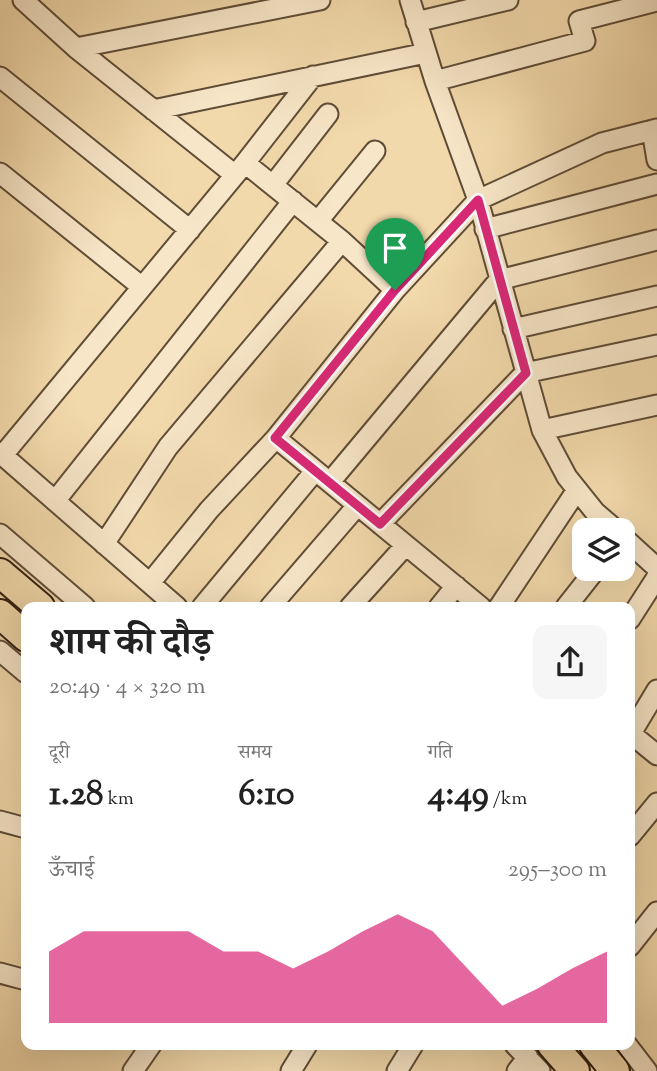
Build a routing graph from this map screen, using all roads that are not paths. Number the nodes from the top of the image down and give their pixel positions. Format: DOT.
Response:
graph roads {
  1 [pos="23,0"];
  2 [pos="320,0"];
  3 [pos="410,0"];
  4 [pos="508,0"];
  5 [pos="657,1"];
  6 [pos="416,22"];
  7 [pos="76,48"];
  8 [pos="426,53"];
  9 [pos="313,76"];
  10 [pos="0,77"];
  11 [pos="435,81"];
  12 [pos="153,110"];
  13 [pos="328,114"];
  14 [pos="654,130"];
  15 [pos="375,151"];
  16 [pos="657,160"];
  17 [pos="240,169"];
  18 [pos="0,173"];
  19 [pos="273,184"];
  20 [pos="657,184"];
  21 [pos="478,200"];
  22 [pos="293,201"];
  23 [pos="318,221"];
  24 [pos="485,229"];
  25 [pos="190,230"];
  26 [pos="657,240"];
  27 [pos="342,241"];
  28 [pos="499,279"];
  29 [pos="142,287"];
  30 [pos="395,290"];
  31 [pos="657,296"];
  32 [pos="513,329"];
  33 [pos="657,345"];
  34 [pos="526,373"];
  35 [pos="657,405"];
  36 [pos="541,430"];
  37 [pos="275,438"];
  38 [pos="1,454"];
  39 [pos="322,477"];
  40 [pos="577,490"];
  41 [pos="55,501"];
  42 [pos="357,506"];
  43 [pos="603,518"];
  44 [pos="380,524"];
  45 [pos="0,534"];
  46 [pos="104,544"];
  47 [pos="405,546"];
  48 [pos="635,548"];
  49 [pos="657,568"];
  50 [pos="0,573"];
  51 [pos="657,577"];
  52 [pos="587,581"];
  53 [pos="150,583"];
  54 [pos="456,586"];
  55 [pos="34,602"];
  56 [pos="79,602"];
  57 [pos="171,602"];
  58 [pos="207,602"];
  59 [pos="274,602"];
  60 [pos="355,602"];
  61 [pos="443,602"];
  62 [pos="475,602"];
  63 [pos="502,602"];
  64 [pos="570,602"];
  65 [pos="635,611"];
  66 [pos="0,614"];
  67 [pos="21,633"];
  68 [pos="0,651"];
  69 [pos="21,669"];
  70 [pos="657,690"];
  71 [pos="635,726"];
  72 [pos="635,738"];
  73 [pos="657,755"];
  74 [pos="657,803"];
  75 [pos="0,821"];
  76 [pos="21,827"];
  77 [pos="635,830"];
  78 [pos="657,912"];
  79 [pos="635,940"];
  80 [pos="0,973"];
  81 [pos="21,979"];
  82 [pos="148,1050"];
  83 [pos="304,1050"];
  84 [pos="410,1050"];
  85 [pos="598,1050"];
  86 [pos="631,1050"];
  87 [pos="530,1058"];
  88 [pos="133,1071"];
  89 [pos="291,1071"];
  90 [pos="397,1071"];
  91 [pos="575,1071"];
  92 [pos="615,1071"];
  93 [pos="647,1071"];
  1 -- 7 [label="street"];
  2 -- 7 [label="street"];
  3 -- 6 [label="street"];
  4 -- 6 [label="street"];
  5 -- 11 [label="street"];
  6 -- 8 [label="street"];
  7 -- 12 [label="street"];
  8 -- 9 [label="street"];
  8 -- 11 [label="street"];
  9 -- 12 [label="street"];
  9 -- 17 [label="street"];
  10 -- 25 [label="street"];
  11 -- 21 [label="street"];
  12 -- 17 [label="street"];
  13 -- 19 [label="street"];
  14 -- 16 [label="street"];
  14 -- 21 [label="street"];
  15 -- 23 [label="street"];
  17 -- 19 [label="street"];
  17 -- 25 [label="street"];
  18 -- 29 [label="street"];
  19 -- 22 [label="street"];
  20 -- 24 [label="street"];
  21 -- 24 [label="street"];
  21 -- 30 [label="street"];
  22 -- 23 [label="street"];
  22 -- 41 [label="street"];
  23 -- 27 [label="street"];
  24 -- 28 [label="street"];
  25 -- 29 [label="street"];
  26 -- 28 [label="street"];
  27 -- 30 [label="street"];
  27 -- 46 [label="street"];
  28 -- 32 [label="street"];
  28 -- 39 [label="street"];
  29 -- 38 [label="street"];
  30 -- 37 [label="street"];
  31 -- 32 [label="street"];
  32 -- 34 [label="street"];
  33 -- 34 [label="street"];
  34 -- 36 [label="street"];
  34 -- 44 [label="street"];
  35 -- 36 [label="street"];
  36 -- 40 [label="street"];
  37 -- 39 [label="street"];
  37 -- 53 [label="street"];
  38 -- 41 [label="street"];
  39 -- 42 [label="street"];
  39 -- 58 [label="street"];
  40 -- 43 [label="street"];
  40 -- 63 [label="street"];
  41 -- 46 [label="street"];
  42 -- 44 [label="street"];
  42 -- 59 [label="street"];
  44 -- 47 [label="street"];
  45 -- 56 [label="street"];
  46 -- 53 [label="street"];
  47 -- 54 [label="street"];
  47 -- 60 [label="street"];
  48 -- 49 [label="street"];
  50 -- 55 [label="highway"];
  51 -- 65 [label="street"];
  52 -- 64 [label="street"];
  53 -- 57 [label="street"];
  54 -- 61 [label="street"];
  54 -- 62 [label="street"];
  66 -- 67 [label="highway"];
  68 -- 69 [label="street"];
  70 -- 71 [label="street"];
  72 -- 73 [label="street"];
  74 -- 77 [label="street"];
  75 -- 76 [label="street"];
  78 -- 79 [label="street"];
  80 -- 81 [label="street"];
  82 -- 88 [label="street"];
  83 -- 89 [label="street"];
  84 -- 90 [label="street"];
  85 -- 92 [label="highway"];
  86 -- 93 [label="street"];
  87 -- 91 [label="highway"];
}
